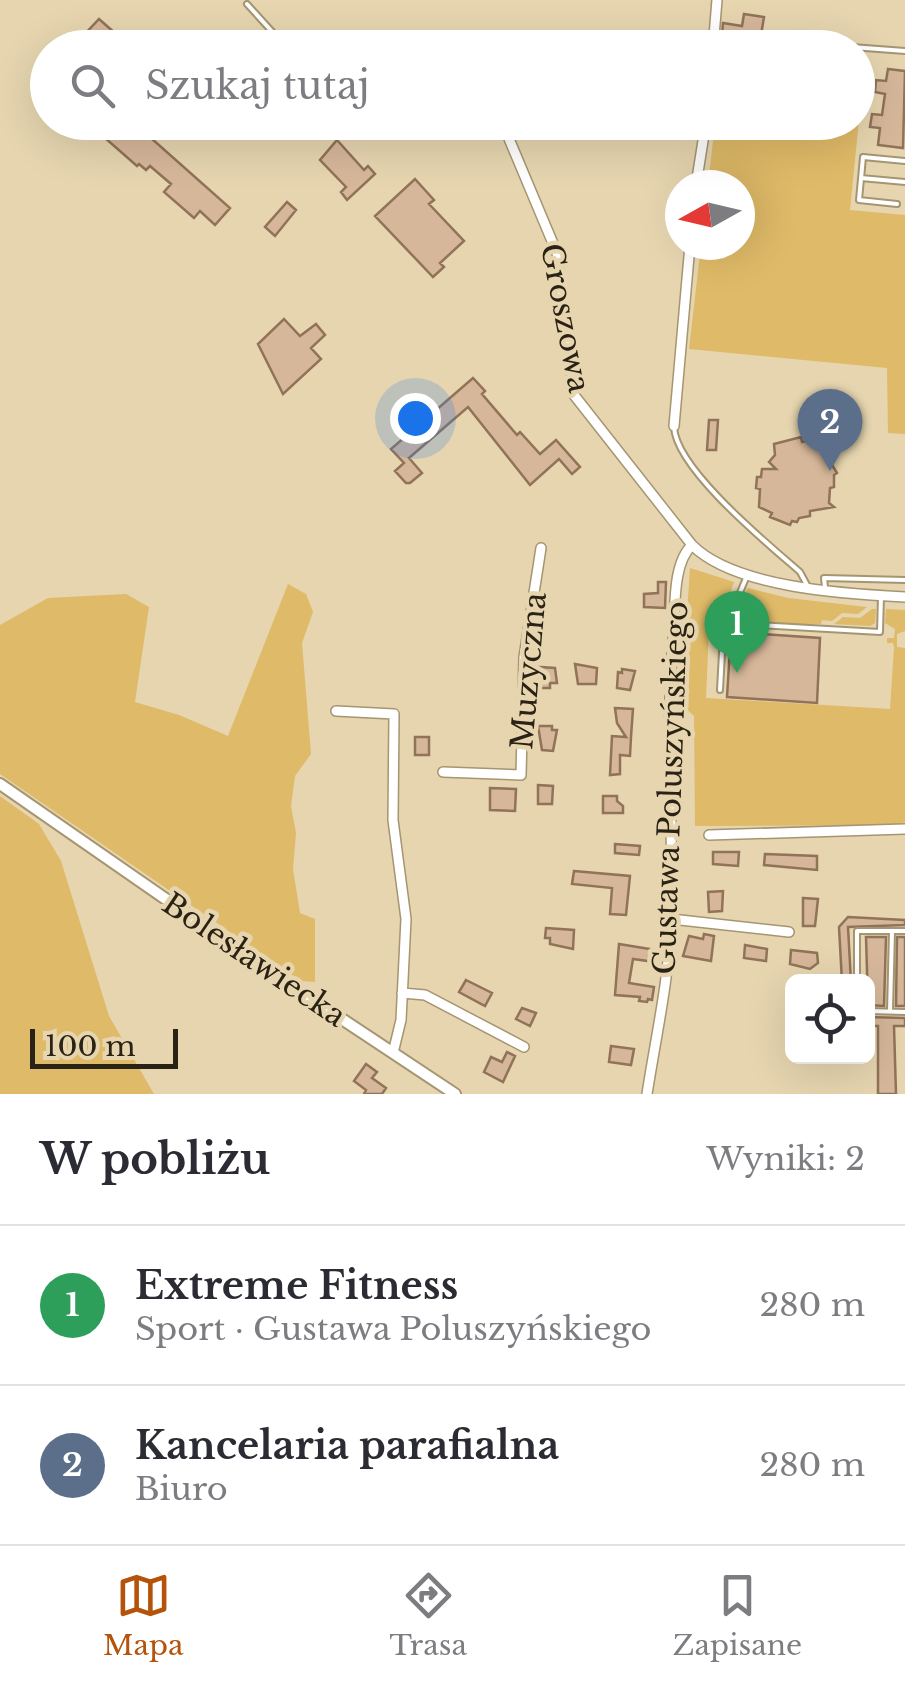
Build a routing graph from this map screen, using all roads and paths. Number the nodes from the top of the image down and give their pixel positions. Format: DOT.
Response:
graph roads {
  1 [pos="716,0"];
  2 [pos="247,4"];
  3 [pos="271,30"];
  4 [pos="714,30"];
  5 [pos="875,49"];
  6 [pos="905,51"];
  7 [pos="510,140"];
  8 [pos="703,140"];
  9 [pos="905,162"];
  10 [pos="698,170"];
  11 [pos="861,178"];
  12 [pos="905,182"];
  13 [pos="896,204"];
  14 [pos="689,260"];
  15 [pos="674,426"];
  16 [pos="692,545"];
  17 [pos="541,548"];
  18 [pos="748,574"];
  19 [pos="905,580"];
  20 [pos="809,589"];
  21 [pos="825,591"];
  22 [pos="881,596"];
  23 [pos="905,597"];
  24 [pos="729,616"];
  25 [pos="720,690"];
  26 [pos="336,711"];
  27 [pos="443,772"];
  28 [pos="0,784"];
  29 [pos="905,829"];
  30 [pos="709,835"];
  31 [pos="671,919"];
  32 [pos="892,931"];
  33 [pos="905,931"];
  34 [pos="789,932"];
  35 [pos="857,974"];
  36 [pos="402,993"];
  37 [pos="875,1011"];
  38 [pos="890,1011"];
  39 [pos="905,1012"];
  40 [pos="524,1047"];
  41 [pos="393,1053"];
  42 [pos="455,1094"];
  43 [pos="648,1094"];
  1 -- 4 [label="street"];
  2 -- 3 [label="lane"];
  5 -- 6 [label="lane"];
  7 -- 16 [label="street, Groszowa"];
  8 -- 10 [label="street"];
  9 -- 11 [label="lane"];
  11 -- 12 [label="lane"];
  11 -- 13 [label="lane"];
  14 -- 15 [label="street"];
  15 -- 20 [label="lane"];
  16 -- 18 [label="street"];
  16 -- 31 [label="street, Gustawa Poluszyńskiego"];
  17 -- 27 [label="street, Muzyczna"];
  18 -- 20 [label="street"];
  18 -- 24 [label="lane"];
  19 -- 21 [label="lane"];
  20 -- 21 [label="street"];
  21 -- 22 [label="street"];
  22 -- 23 [label="street"];
  22 -- 24 [label="lane"];
  24 -- 25 [label="lane"];
  26 -- 36 [label="street"];
  28 -- 41 [label="street, Bolesławiecka"];
  29 -- 30 [label="street"];
  31 -- 34 [label="street"];
  31 -- 43 [label="street, Gustawa Poluszyńskiego"];
  32 -- 33 [label="lane"];
  32 -- 35 [label="lane"];
  32 -- 38 [label="lane"];
  36 -- 40 [label="street"];
  36 -- 41 [label="street"];
  37 -- 38 [label="lane"];
  38 -- 39 [label="lane"];
  41 -- 42 [label="street, Bolesławiecka"];
}
